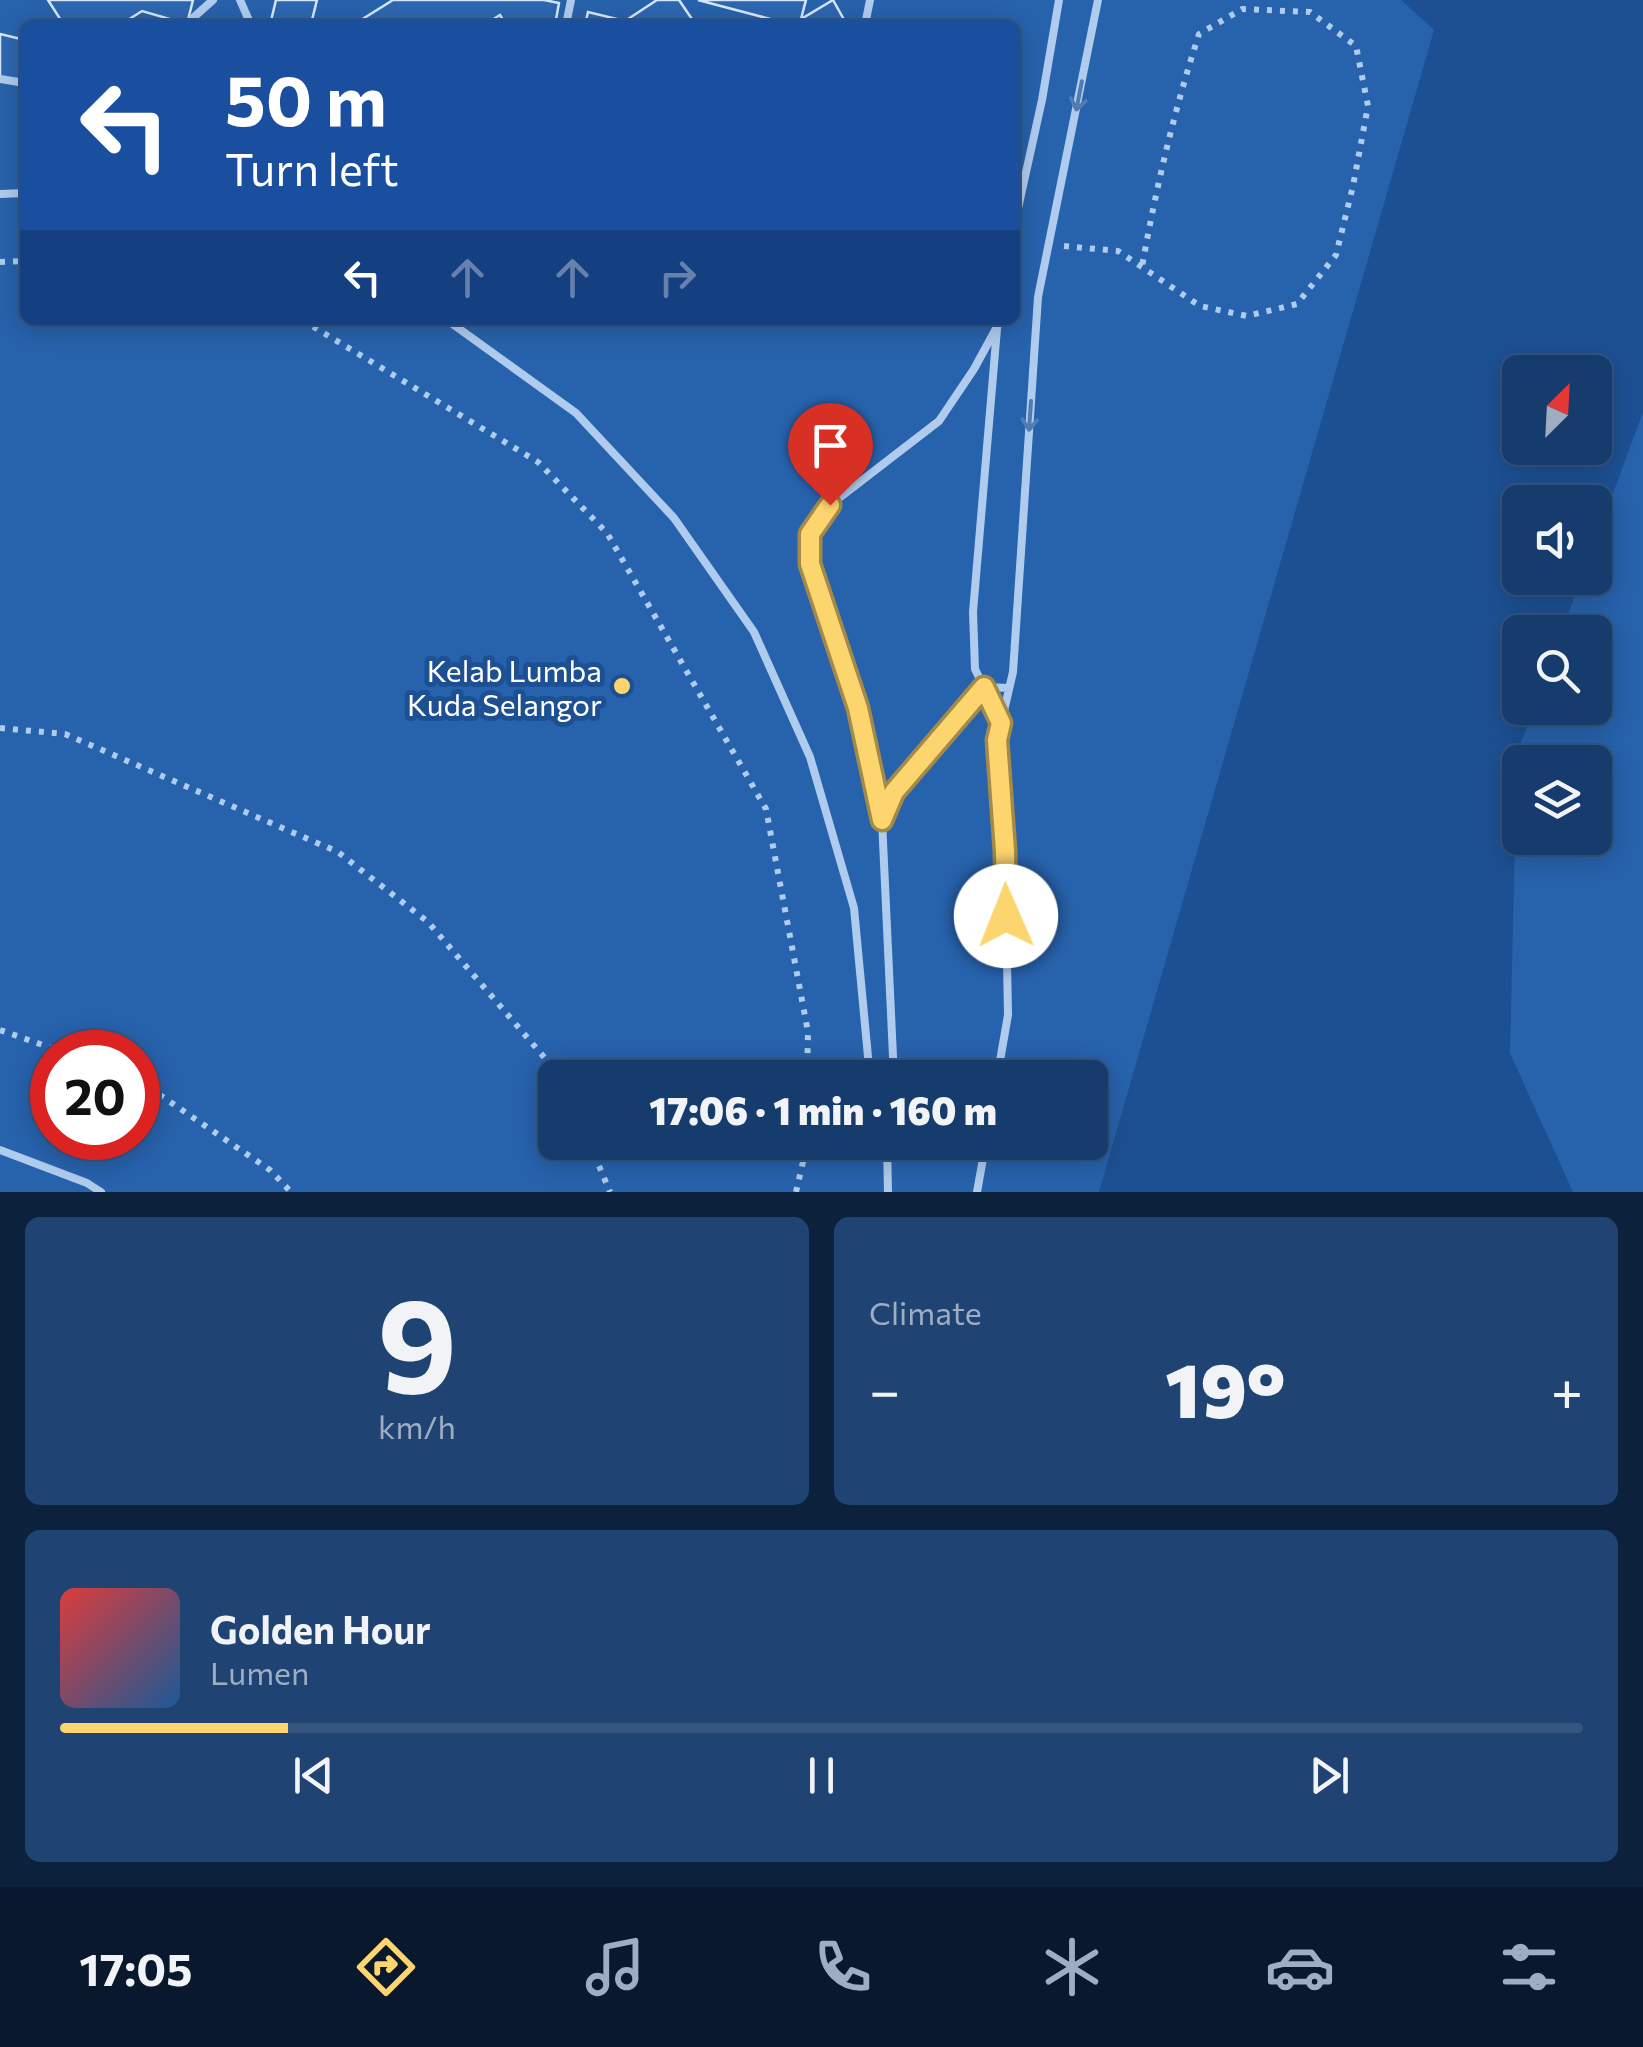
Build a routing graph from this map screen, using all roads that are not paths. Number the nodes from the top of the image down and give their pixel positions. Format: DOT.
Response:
graph roads {
  1 [pos="213,0"];
  2 [pos="1060,0"];
  3 [pos="1098,0"];
  4 [pos="191,20"];
  5 [pos="1020,199"];
  6 [pos="454,325"];
  7 [pos="996,325"];
  8 [pos="998,325"];
  9 [pos="984,687"];
  10 [pos="1010,688"];
  11 [pos="1001,723"];
  12 [pos="882,820"];
  13 [pos="868,1060"];
  14 [pos="893,1060"];
  15 [pos="1000,1060"];
  16 [pos="0,1150"];
  17 [pos="887,1160"];
  18 [pos="983,1160"];
  19 [pos="101,1192"];
  20 [pos="888,1192"];
  21 [pos="977,1192"];
  1 -- 4 [label="lane"];
  2 -- 5 [label="lane"];
  3 -- 10 [label="lane, one-way"];
  6 -- 13 [label="lane"];
  7 -- 12 [label="lane"];
  8 -- 9 [label="lane"];
  9 -- 10 [label="lane"];
  9 -- 11 [label="lane"];
  9 -- 12 [label="lane"];
  10 -- 11 [label="lane"];
  11 -- 15 [label="lane"];
  12 -- 14 [label="lane"];
  16 -- 19 [label="lane"];
  17 -- 20 [label="lane"];
  18 -- 21 [label="lane"];
}
